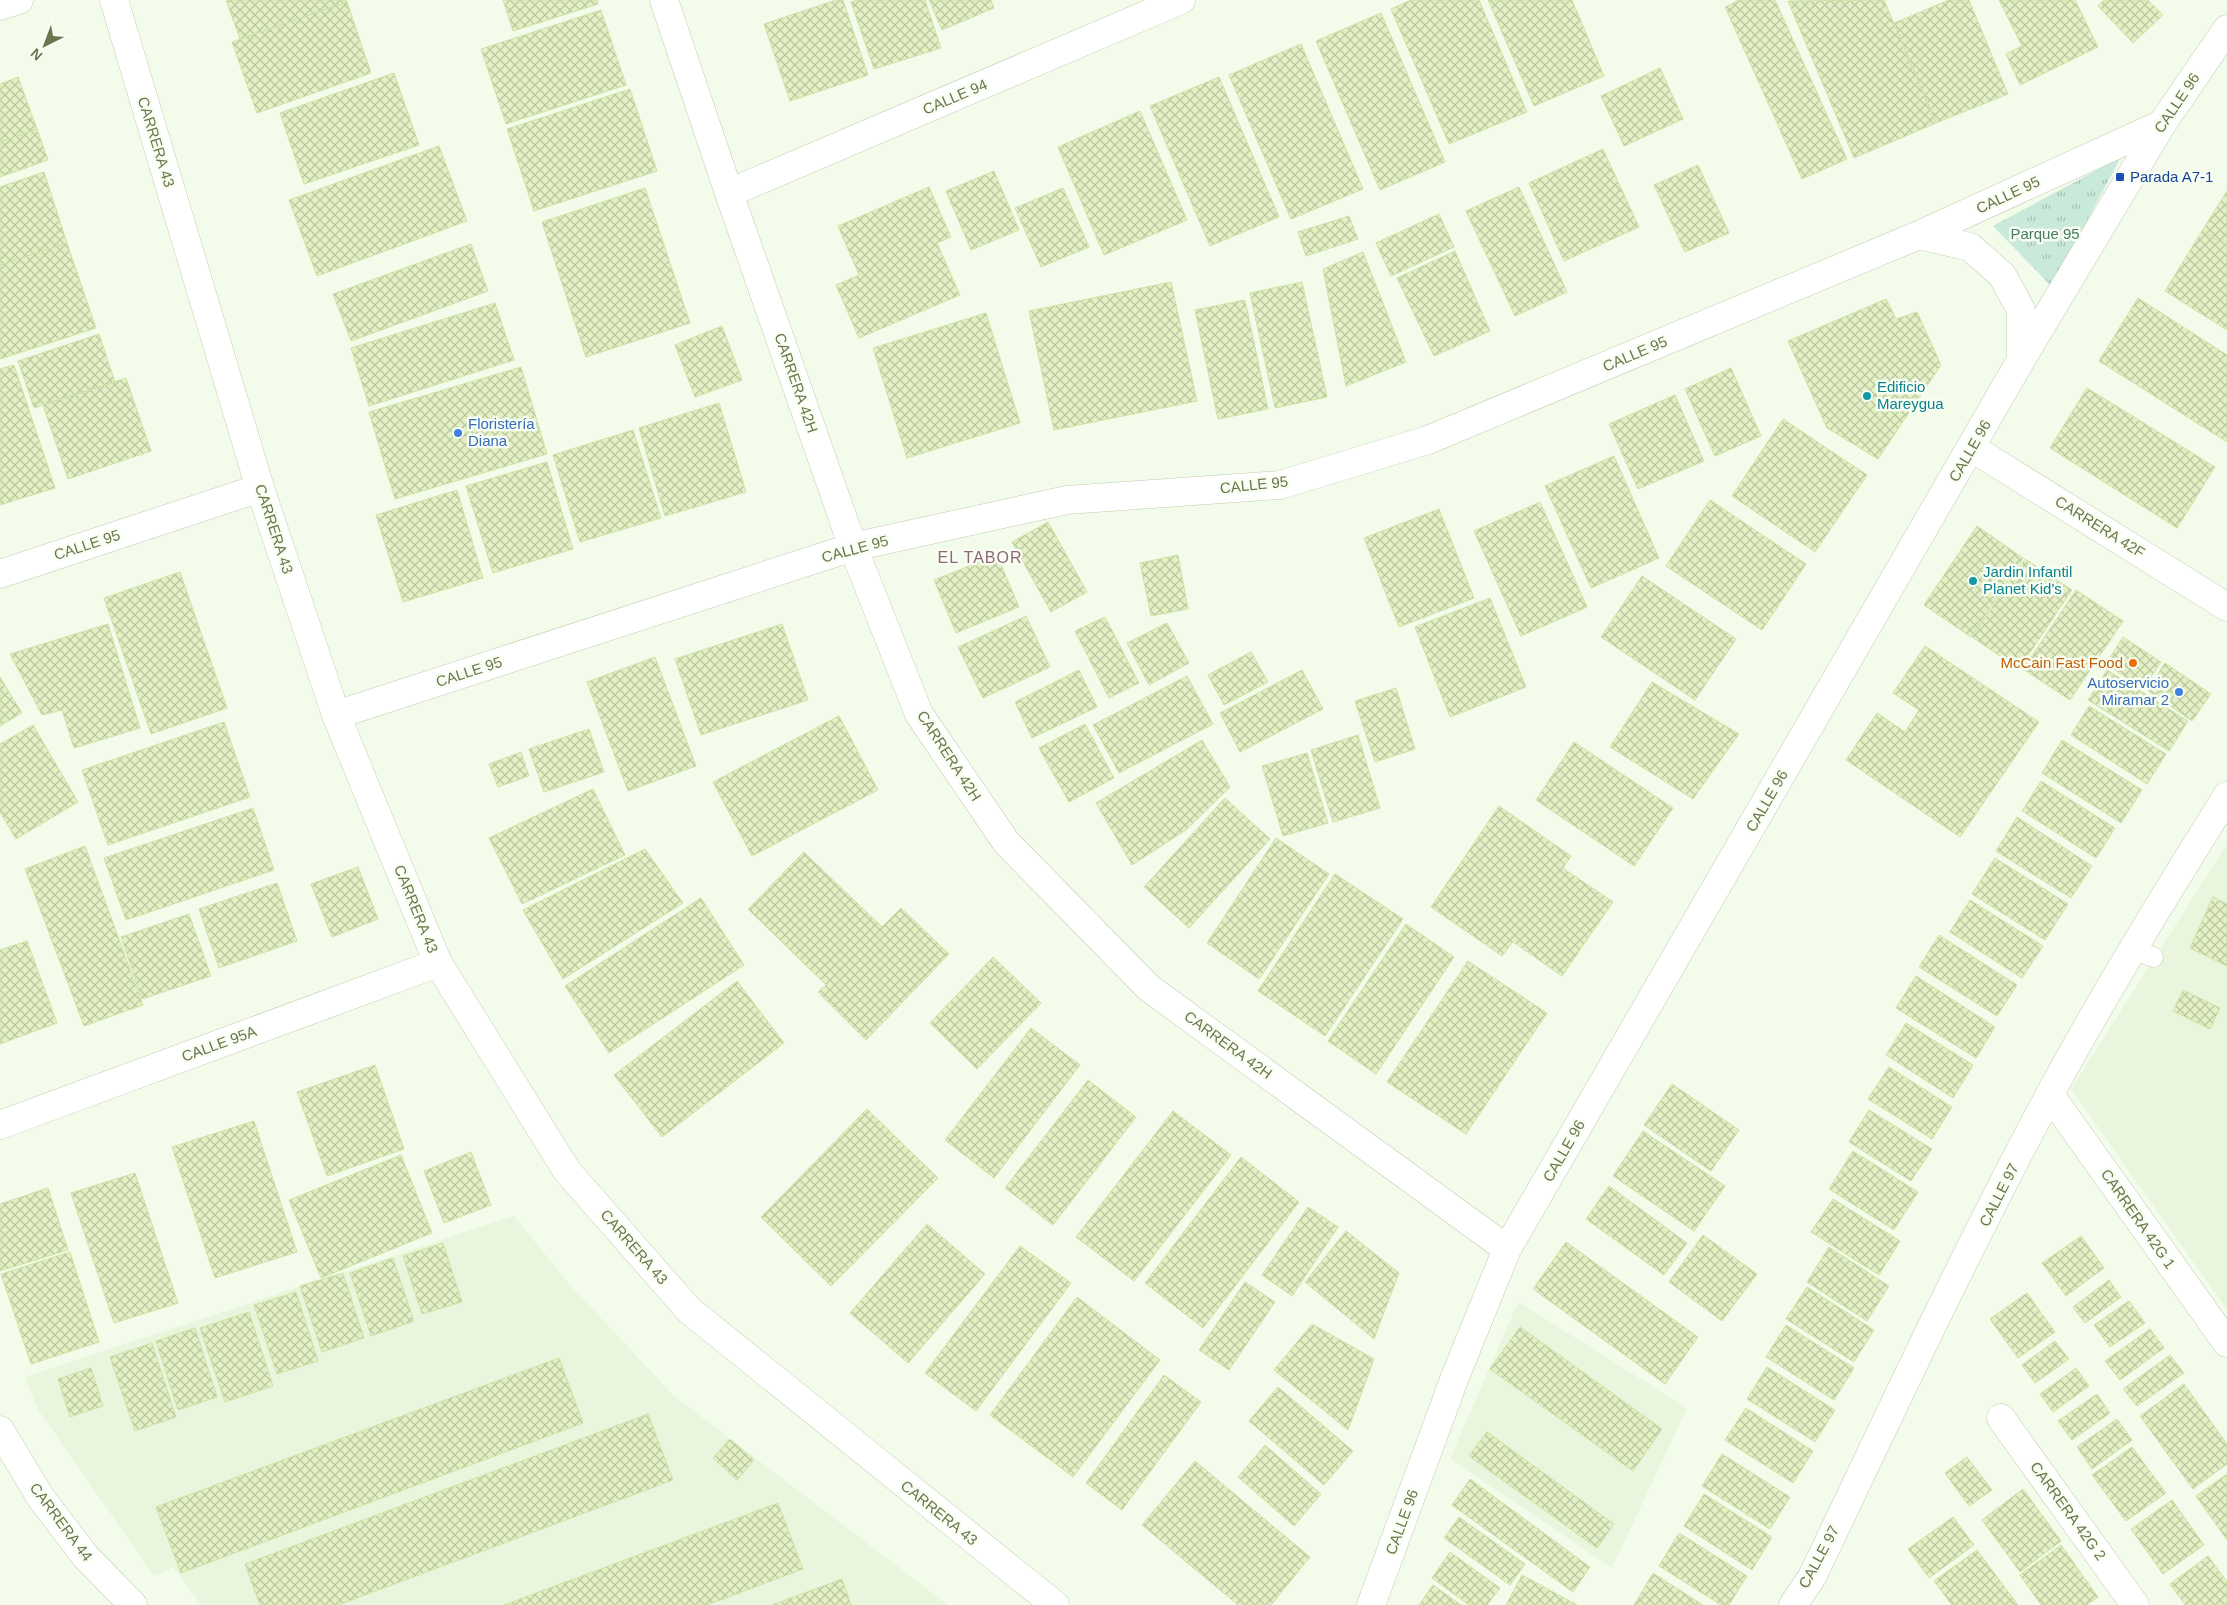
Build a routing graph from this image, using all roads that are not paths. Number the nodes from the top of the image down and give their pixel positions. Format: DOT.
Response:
graph roads {
  1 [pos="19,0"];
  2 [pos="114,0"];
  3 [pos="664,0"];
  4 [pos="1181,0"];
  5 [pos="0,6"];
  6 [pos="2227,29"];
  7 [pos="2162,124"];
  8 [pos="729,194"];
  9 [pos="1919,236"];
  10 [pos="2022,360"];
  11 [pos="1972,448"];
  12 [pos="260,488"];
  13 [pos="854,547"];
  14 [pos="0,574"];
  15 [pos="2227,607"];
  16 [pos="336,715"];
  17 [pos="2227,796"];
  18 [pos="438,963"];
  19 [pos="2050,1094"];
  20 [pos="0,1125"];
  21 [pos="1507,1249"];
  22 [pos="2227,1344"];
  23 [pos="2001,1418"];
  24 [pos="0,1430"];
  25 [pos="133,1605"];
  26 [pos="1055,1605"];
  27 [pos="1371,1605"];
  28 [pos="1793,1605"];
  29 [pos="2135,1605"];
  1 -- 5 [label="street"];
  2 -- 12 [label="street, CARRERA 43"];
  3 -- 8 [label="street, CARRERA 42H"];
  4 -- 8 [label="street, CALLE 94"];
  6 -- 7 [label="street, CALLE 96"];
  7 -- 9 [label="street, CALLE 95"];
  7 -- 10 [label="street, CALLE 96"];
  8 -- 13 [label="street, CARRERA 42H"];
  9 -- 10 [label="street"];
  9 -- 13 [label="street, CALLE 95"];
  10 -- 11 [label="street, CALLE 96"];
  11 -- 15 [label="street, CARRERA 42F"];
  11 -- 21 [label="street, CALLE 96"];
  12 -- 14 [label="street, CALLE 95"];
  12 -- 16 [label="street, CARRERA 43"];
  13 -- 16 [label="street, CALLE 95"];
  13 -- 21 [label="street, CARRERA 42H"];
  16 -- 18 [label="street, CARRERA 43"];
  17 -- 19 [label="street, CALLE 97"];
  18 -- 20 [label="street, CALLE 95A"];
  18 -- 26 [label="street, CARRERA 43"];
  19 -- 22 [label="street, CARRERA 42G 1"];
  19 -- 28 [label="street, CALLE 97"];
  21 -- 27 [label="street, CALLE 96"];
  23 -- 29 [label="street, CARRERA 42G 2"];
  24 -- 25 [label="street, CARRERA 44"];
}
